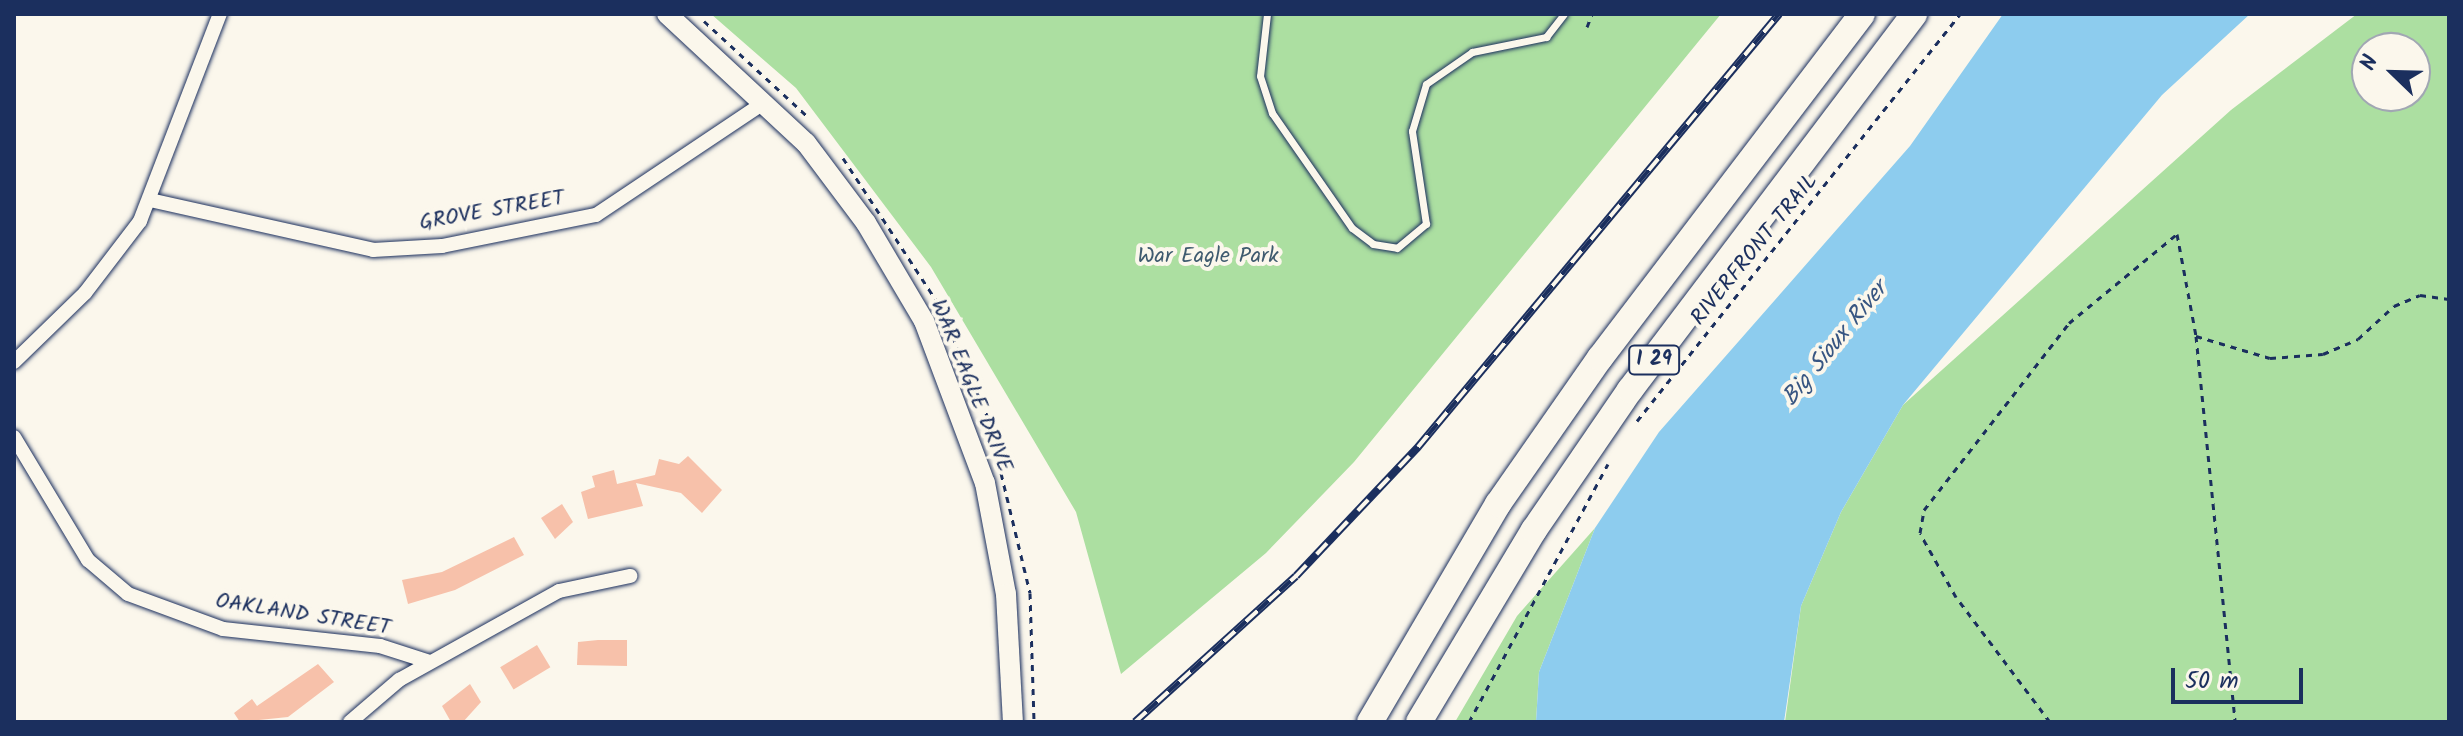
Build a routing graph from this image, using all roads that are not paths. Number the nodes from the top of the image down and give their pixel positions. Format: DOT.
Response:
graph roads {
  1 [pos="220,14"];
  2 [pos="667,14"];
  3 [pos="1267,14"];
  4 [pos="1564,14"];
  5 [pos="1862,14"];
  6 [pos="1914,14"];
  7 [pos="765,102"];
  8 [pos="150,200"];
  9 [pos="14,362"];
  10 [pos="14,437"];
  11 [pos="630,576"];
  12 [pos="430,662"];
  13 [pos="350,722"];
  14 [pos="1013,722"];
  15 [pos="1370,722"];
  16 [pos="1419,722"];
  1 -- 8 [label="street"];
  2 -- 7 [label="main road, WAR EAGLE DRIVE"];
  3 -- 4 [label="lane"];
  5 -- 15 [label="highway, I 29"];
  6 -- 16 [label="highway, I 29"];
  7 -- 8 [label="street, GROVE STREET"];
  7 -- 14 [label="main road, WAR EAGLE DRIVE"];
  8 -- 9 [label="street"];
  10 -- 12 [label="street, OAKLAND STREET"];
  11 -- 12 [label="street"];
  12 -- 13 [label="street"];
}
